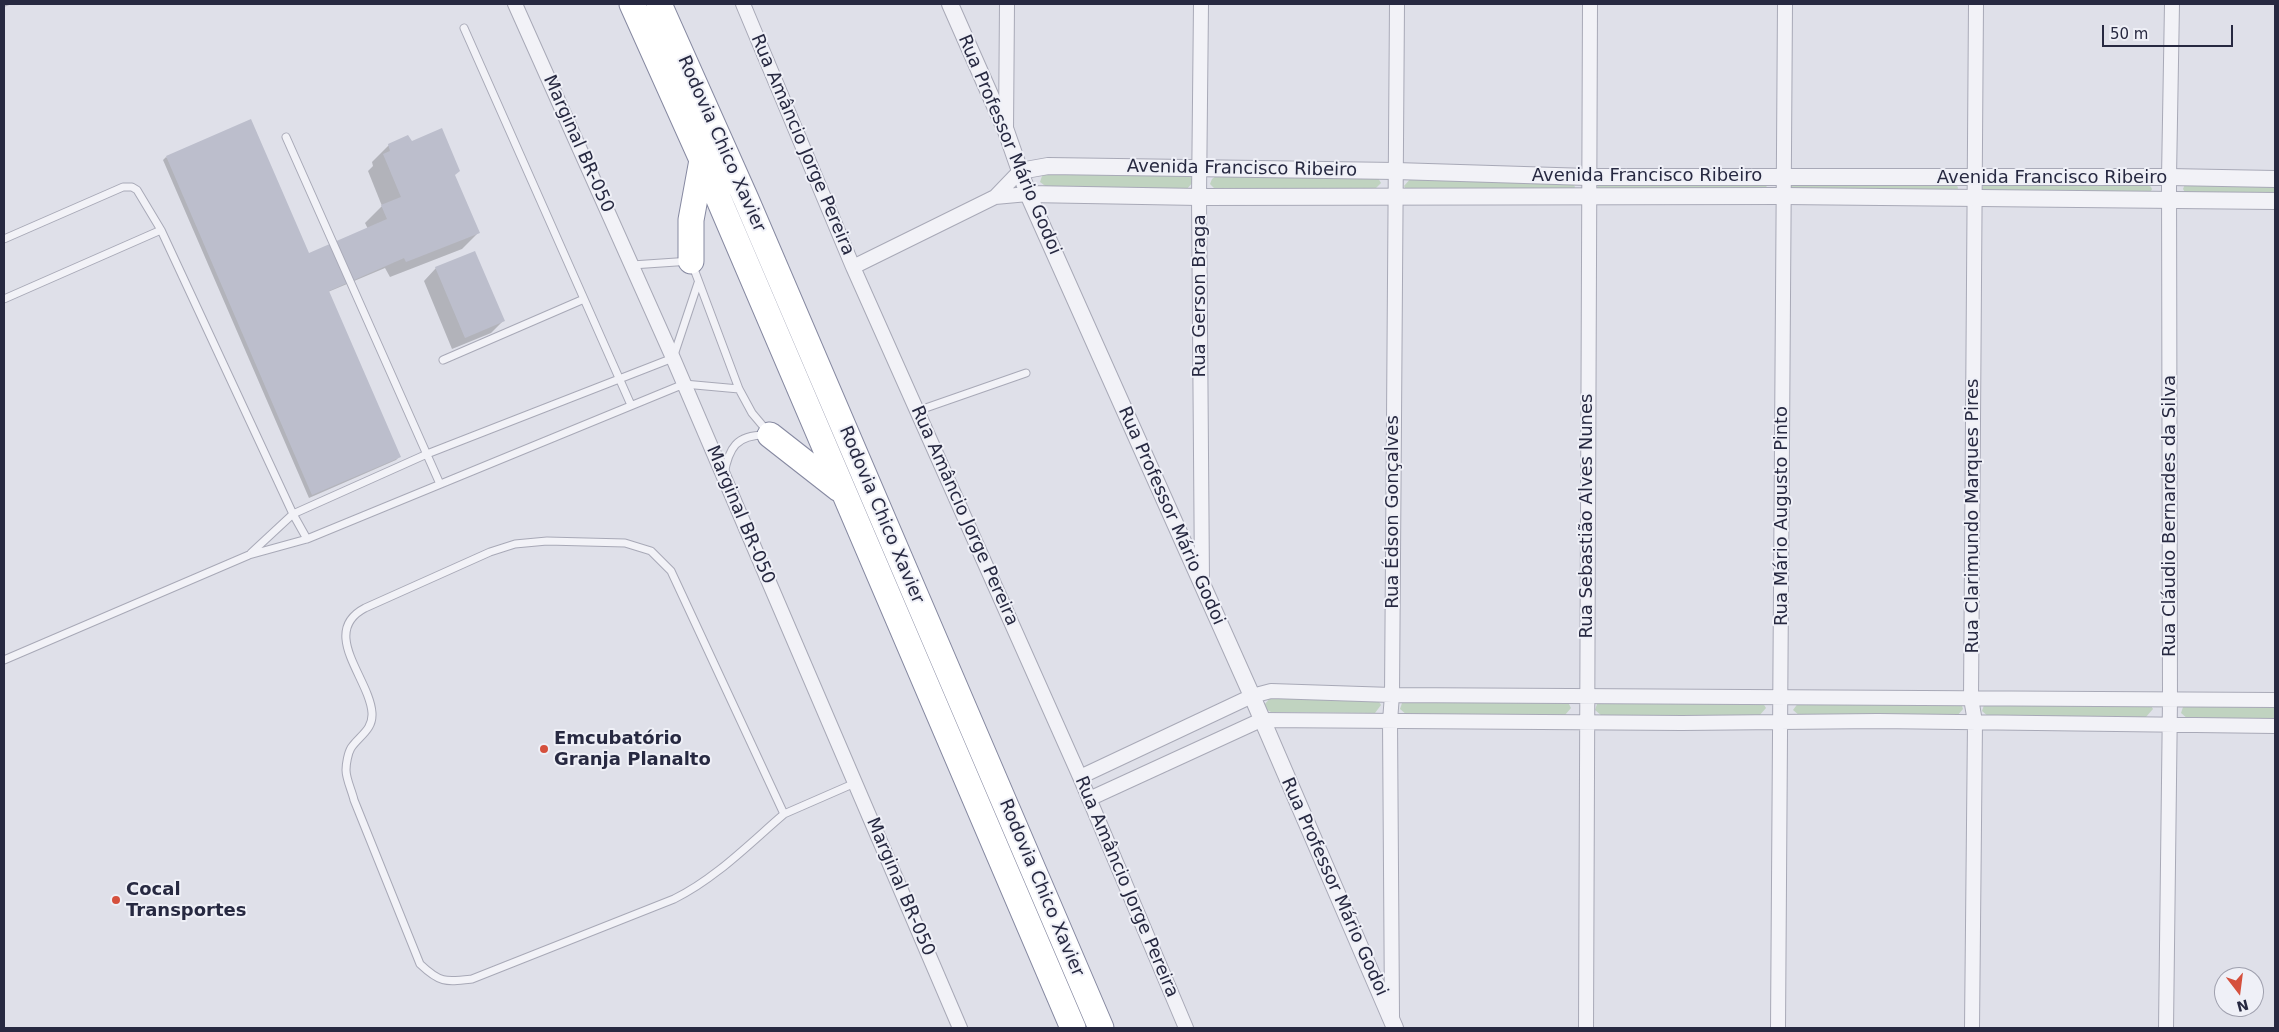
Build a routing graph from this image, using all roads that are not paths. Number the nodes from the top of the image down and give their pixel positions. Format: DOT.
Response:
graph roads {
  1 [pos="515,4"];
  2 [pos="632,4"];
  3 [pos="659,4"];
  4 [pos="743,4"];
  5 [pos="950,4"];
  6 [pos="1007,4"];
  7 [pos="1201,4"];
  8 [pos="1397,4"];
  9 [pos="1590,4"];
  10 [pos="1785,4"];
  11 [pos="1976,4"];
  12 [pos="2172,4"];
  13 [pos="464,28"];
  14 [pos="1006,131"];
  15 [pos="286,137"];
  16 [pos="702,160"];
  17 [pos="1200,168"];
  18 [pos="1020,171"];
  19 [pos="1396,171"];
  20 [pos="1588,177"];
  21 [pos="1784,177"];
  22 [pos="2169,177"];
  23 [pos="1976,178"];
  24 [pos="2275,179"];
  25 [pos="1028,194"];
  26 [pos="1396,195"];
  27 [pos="1783,196"];
  28 [pos="1199,197"];
  29 [pos="1589,197"];
  30 [pos="995,198"];
  31 [pos="1976,199"];
  32 [pos="2170,199"];
  33 [pos="2275,201"];
  34 [pos="161,230"];
  35 [pos="4,239"];
  36 [pos="632,265"];
  37 [pos="853,266"];
  38 [pos="695,272"];
  39 [pos="4,299"];
  40 [pos="584,299"];
  41 [pos="673,358"];
  42 [pos="442,360"];
  43 [pos="1026,372"];
  44 [pos="620,380"];
  45 [pos="684,384"];
  46 [pos="739,390"];
  47 [pos="631,405"];
  48 [pos="917,411"];
  49 [pos="770,435"];
  50 [pos="427,454"];
  51 [pos="724,476"];
  52 [pos="440,484"];
  53 [pos="842,491"];
  54 [pos="293,514"];
  55 [pos="307,540"];
  56 [pos="249,555"];
  57 [pos="1202,588"];
  58 [pos="4,660"];
  59 [pos="1392,694"];
  60 [pos="1586,695"];
  61 [pos="1252,696"];
  62 [pos="1782,696"];
  63 [pos="1971,698"];
  64 [pos="2170,699"];
  65 [pos="2275,700"];
  66 [pos="1262,720"];
  67 [pos="1390,721"];
  68 [pos="1587,722"];
  69 [pos="1782,722"];
  70 [pos="1975,722"];
  71 [pos="2170,724"];
  72 [pos="2275,726"];
  73 [pos="1080,777"];
  74 [pos="855,783"];
  75 [pos="1089,799"];
  76 [pos="784,814"];
  77 [pos="1394,1024"];
  78 [pos="960,1028"];
  79 [pos="1073,1028"];
  80 [pos="1101,1028"];
  81 [pos="1186,1028"];
  82 [pos="1586,1028"];
  83 [pos="1778,1028"];
  84 [pos="1972,1028"];
  85 [pos="2166,1028"];
  1 -- 36 [label="street, Marginal BR-050"];
  2 -- 16 [label="highway, Rodovia Chico Xavier"];
  3 -- 80 [label="highway, Rodovia Chico Xavier"];
  4 -- 37 [label="street, Rua Amâncio Jorge Pereira"];
  5 -- 14 [label="street, Rua Professor Mário Godoi"];
  6 -- 14 [label="street"];
  7 -- 17 [label="street, Rua Gerson Braga"];
  8 -- 19 [label="street, Rua Édson Gonçalves"];
  9 -- 20 [label="street, Rua Sebastião Alves Nunes"];
  10 -- 21 [label="street, Rua Mário Augusto Pinto"];
  11 -- 23 [label="street, Rua Clarimundo Marques Pires"];
  12 -- 22 [label="street, Rua Cláudio Bernardes da Silva"];
  13 -- 40 [label="lane"];
  14 -- 18 [label="street, Rua Professor Mário Godoi"];
  15 -- 50 [label="lane"];
  16 -- 38 [label="highway"];
  16 -- 53 [label="highway, Rodovia Chico Xavier"];
  17 -- 18 [label="street, Avenida Francisco Ribeiro"];
  17 -- 19 [label="street, Avenida Francisco Ribeiro"];
  17 -- 28 [label="street, Rua Gerson Braga"];
  18 -- 25 [label="street, Rua Professor Mário Godoi"];
  18 -- 30 [label="street"];
  19 -- 20 [label="street, Avenida Francisco Ribeiro"];
  19 -- 26 [label="street, Rua Édson Gonçalves"];
  20 -- 21 [label="street, Avenida Francisco Ribeiro"];
  20 -- 29 [label="street, Rua Sebastião Alves Nunes"];
  21 -- 23 [label="street, Avenida Francisco Ribeiro"];
  21 -- 27 [label="street, Rua Mário Augusto Pinto"];
  22 -- 23 [label="street, Avenida Francisco Ribeiro"];
  22 -- 24 [label="street, Avenida Francisco Ribeiro"];
  22 -- 32 [label="street, Rua Cláudio Bernardes da Silva"];
  23 -- 31 [label="street, Rua Clarimundo Marques Pires"];
  25 -- 28 [label="street, Avenida Francisco Ribeiro"];
  25 -- 30 [label="street"];
  25 -- 57 [label="street, Rua Professor Mário Godoi"];
  26 -- 28 [label="street, Avenida Francisco Ribeiro"];
  26 -- 29 [label="street, Avenida Francisco Ribeiro"];
  26 -- 59 [label="street, Rua Édson Gonçalves"];
  27 -- 29 [label="street, Avenida Francisco Ribeiro"];
  27 -- 31 [label="street, Avenida Francisco Ribeiro"];
  27 -- 62 [label="street, Rua Mário Augusto Pinto"];
  28 -- 57 [label="street, Rua Gerson Braga"];
  29 -- 60 [label="street, Rua Sebastião Alves Nunes"];
  30 -- 37 [label="street"];
  31 -- 32 [label="street, Avenida Francisco Ribeiro"];
  31 -- 63 [label="street, Rua Clarimundo Marques Pires"];
  32 -- 33 [label="street, Avenida Francisco Ribeiro"];
  32 -- 64 [label="street, Rua Cláudio Bernardes da Silva"];
  34 -- 35 [label="lane"];
  34 -- 39 [label="lane"];
  34 -- 54 [label="lane"];
  36 -- 38 [label="lane"];
  36 -- 41 [label="street, Marginal BR-050"];
  37 -- 48 [label="street, Rua Amâncio Jorge Pereira"];
  38 -- 41 [label="lane"];
  38 -- 46 [label="lane"];
  40 -- 42 [label="lane"];
  40 -- 44 [label="lane"];
  41 -- 44 [label="lane"];
  41 -- 45 [label="street, Marginal BR-050"];
  43 -- 48 [label="lane"];
  44 -- 47 [label="lane"];
  44 -- 50 [label="lane"];
  45 -- 46 [label="lane"];
  45 -- 47 [label="lane"];
  45 -- 51 [label="street, Marginal BR-050"];
  46 -- 49 [label="lane"];
  47 -- 52 [label="lane"];
  48 -- 73 [label="street, Rua Amâncio Jorge Pereira"];
  49 -- 51 [label="lane"];
  49 -- 53 [label="highway"];
  50 -- 52 [label="lane"];
  50 -- 54 [label="lane"];
  51 -- 74 [label="street, Marginal BR-050"];
  52 -- 55 [label="lane"];
  53 -- 79 [label="highway, Rodovia Chico Xavier"];
  54 -- 55 [label="lane"];
  54 -- 56 [label="lane"];
  55 -- 56 [label="lane"];
  56 -- 58 [label="lane"];
  57 -- 61 [label="street, Rua Professor Mário Godoi"];
  59 -- 60 [label="street"];
  59 -- 61 [label="street"];
  59 -- 67 [label="street, Rua Édson Gonçalves"];
  60 -- 62 [label="street"];
  60 -- 68 [label="street, Rua Sebastião Alves Nunes"];
  61 -- 66 [label="street, Rua Professor Mário Godoi"];
  61 -- 73 [label="street"];
  62 -- 63 [label="street"];
  62 -- 69 [label="street, Rua Mário Augusto Pinto"];
  63 -- 64 [label="street"];
  63 -- 70 [label="street, Rua Clarimundo Marques Pires"];
  64 -- 65 [label="street"];
  64 -- 71 [label="street, Rua Cláudio Bernardes da Silva"];
  66 -- 67 [label="street"];
  66 -- 75 [label="street"];
  66 -- 77 [label="street, Rua Professor Mário Godoi"];
  67 -- 68 [label="street"];
  67 -- 77 [label="street, Rua Édson Gonçalves"];
  68 -- 69 [label="street"];
  68 -- 82 [label="street, Rua Sebastião Alves Nunes"];
  69 -- 70 [label="street"];
  69 -- 83 [label="street, Rua Mário Augusto Pinto"];
  70 -- 71 [label="street"];
  70 -- 84 [label="street, Rua Clarimundo Marques Pires"];
  71 -- 72 [label="street"];
  71 -- 85 [label="street, Rua Cláudio Bernardes da Silva"];
  73 -- 75 [label="street, Rua Amâncio Jorge Pereira"];
  74 -- 76 [label="lane"];
  74 -- 78 [label="street, Marginal BR-050"];
  75 -- 81 [label="street, Rua Amâncio Jorge Pereira"];
  76 -- 76 [label="lane"];
}
